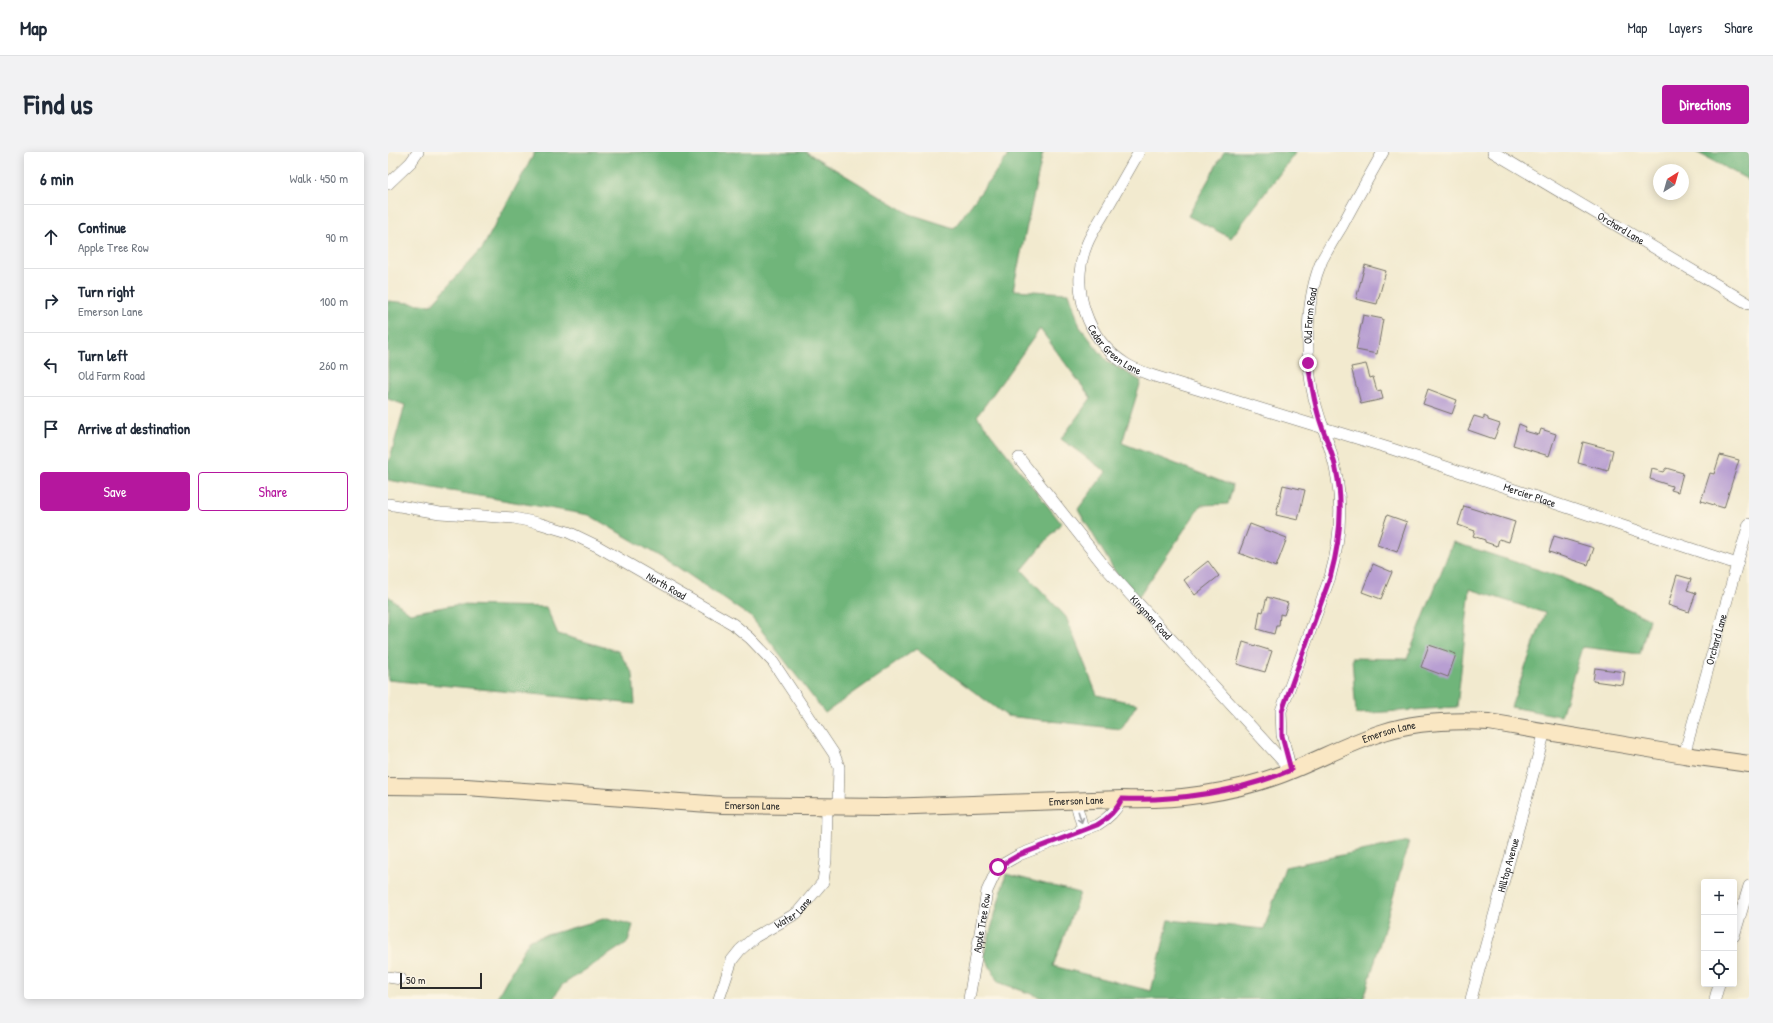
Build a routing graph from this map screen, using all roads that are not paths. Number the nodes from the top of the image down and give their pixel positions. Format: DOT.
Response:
graph roads {
  1 [pos="418,152"];
  2 [pos="1139,152"];
  3 [pos="1383,152"];
  4 [pos="1493,152"];
  5 [pos="388,184"];
  6 [pos="1749,304"];
  7 [pos="1322,427"];
  8 [pos="1019,458"];
  9 [pos="388,504"];
  10 [pos="1749,524"];
  11 [pos="1737,564"];
  12 [pos="1545,731"];
  13 [pos="1684,756"];
  14 [pos="1749,764"];
  15 [pos="1291,770"];
  16 [pos="388,786"];
  17 [pos="1122,799"];
  18 [pos="1075,800"];
  19 [pos="833,806"];
  20 [pos="1080,833"];
  21 [pos="1749,886"];
  22 [pos="1737,926"];
  23 [pos="388,976"];
  24 [pos="401,979"];
  25 [pos="1718,987"];
  26 [pos="718,999"];
  27 [pos="969,999"];
  28 [pos="1471,999"];
  29 [pos="1715,999"];
  1 -- 5 [label="street"];
  2 -- 7 [label="street, Cedar Green Lane"];
  3 -- 7 [label="street, Old Farm Road"];
  4 -- 6 [label="street, Orchard Lane"];
  7 -- 11 [label="street, Mercier Place"];
  7 -- 15 [label="street, Old Farm Road"];
  8 -- 15 [label="street, Kingman Road"];
  9 -- 19 [label="street, North Road"];
  10 -- 11 [label="street, Orchard Lane"];
  11 -- 13 [label="street, Orchard Lane"];
  12 -- 13 [label="street, Emerson Lane"];
  12 -- 15 [label="street, Emerson Lane"];
  12 -- 28 [label="street, Hilltop Avenue"];
  13 -- 14 [label="street, Emerson Lane"];
  15 -- 17 [label="street, Emerson Lane"];
  16 -- 19 [label="street, Emerson Lane"];
  17 -- 18 [label="street, Emerson Lane"];
  17 -- 20 [label="street, Apple Tree Row"];
  18 -- 19 [label="street, Emerson Lane"];
  18 -- 20 [label="street, one-way"];
  19 -- 26 [label="street, Water Lane"];
  20 -- 27 [label="street, Apple Tree Row"];
  21 -- 22 [label="street"];
  23 -- 24 [label="street"];
  25 -- 29 [label="street"];
}
